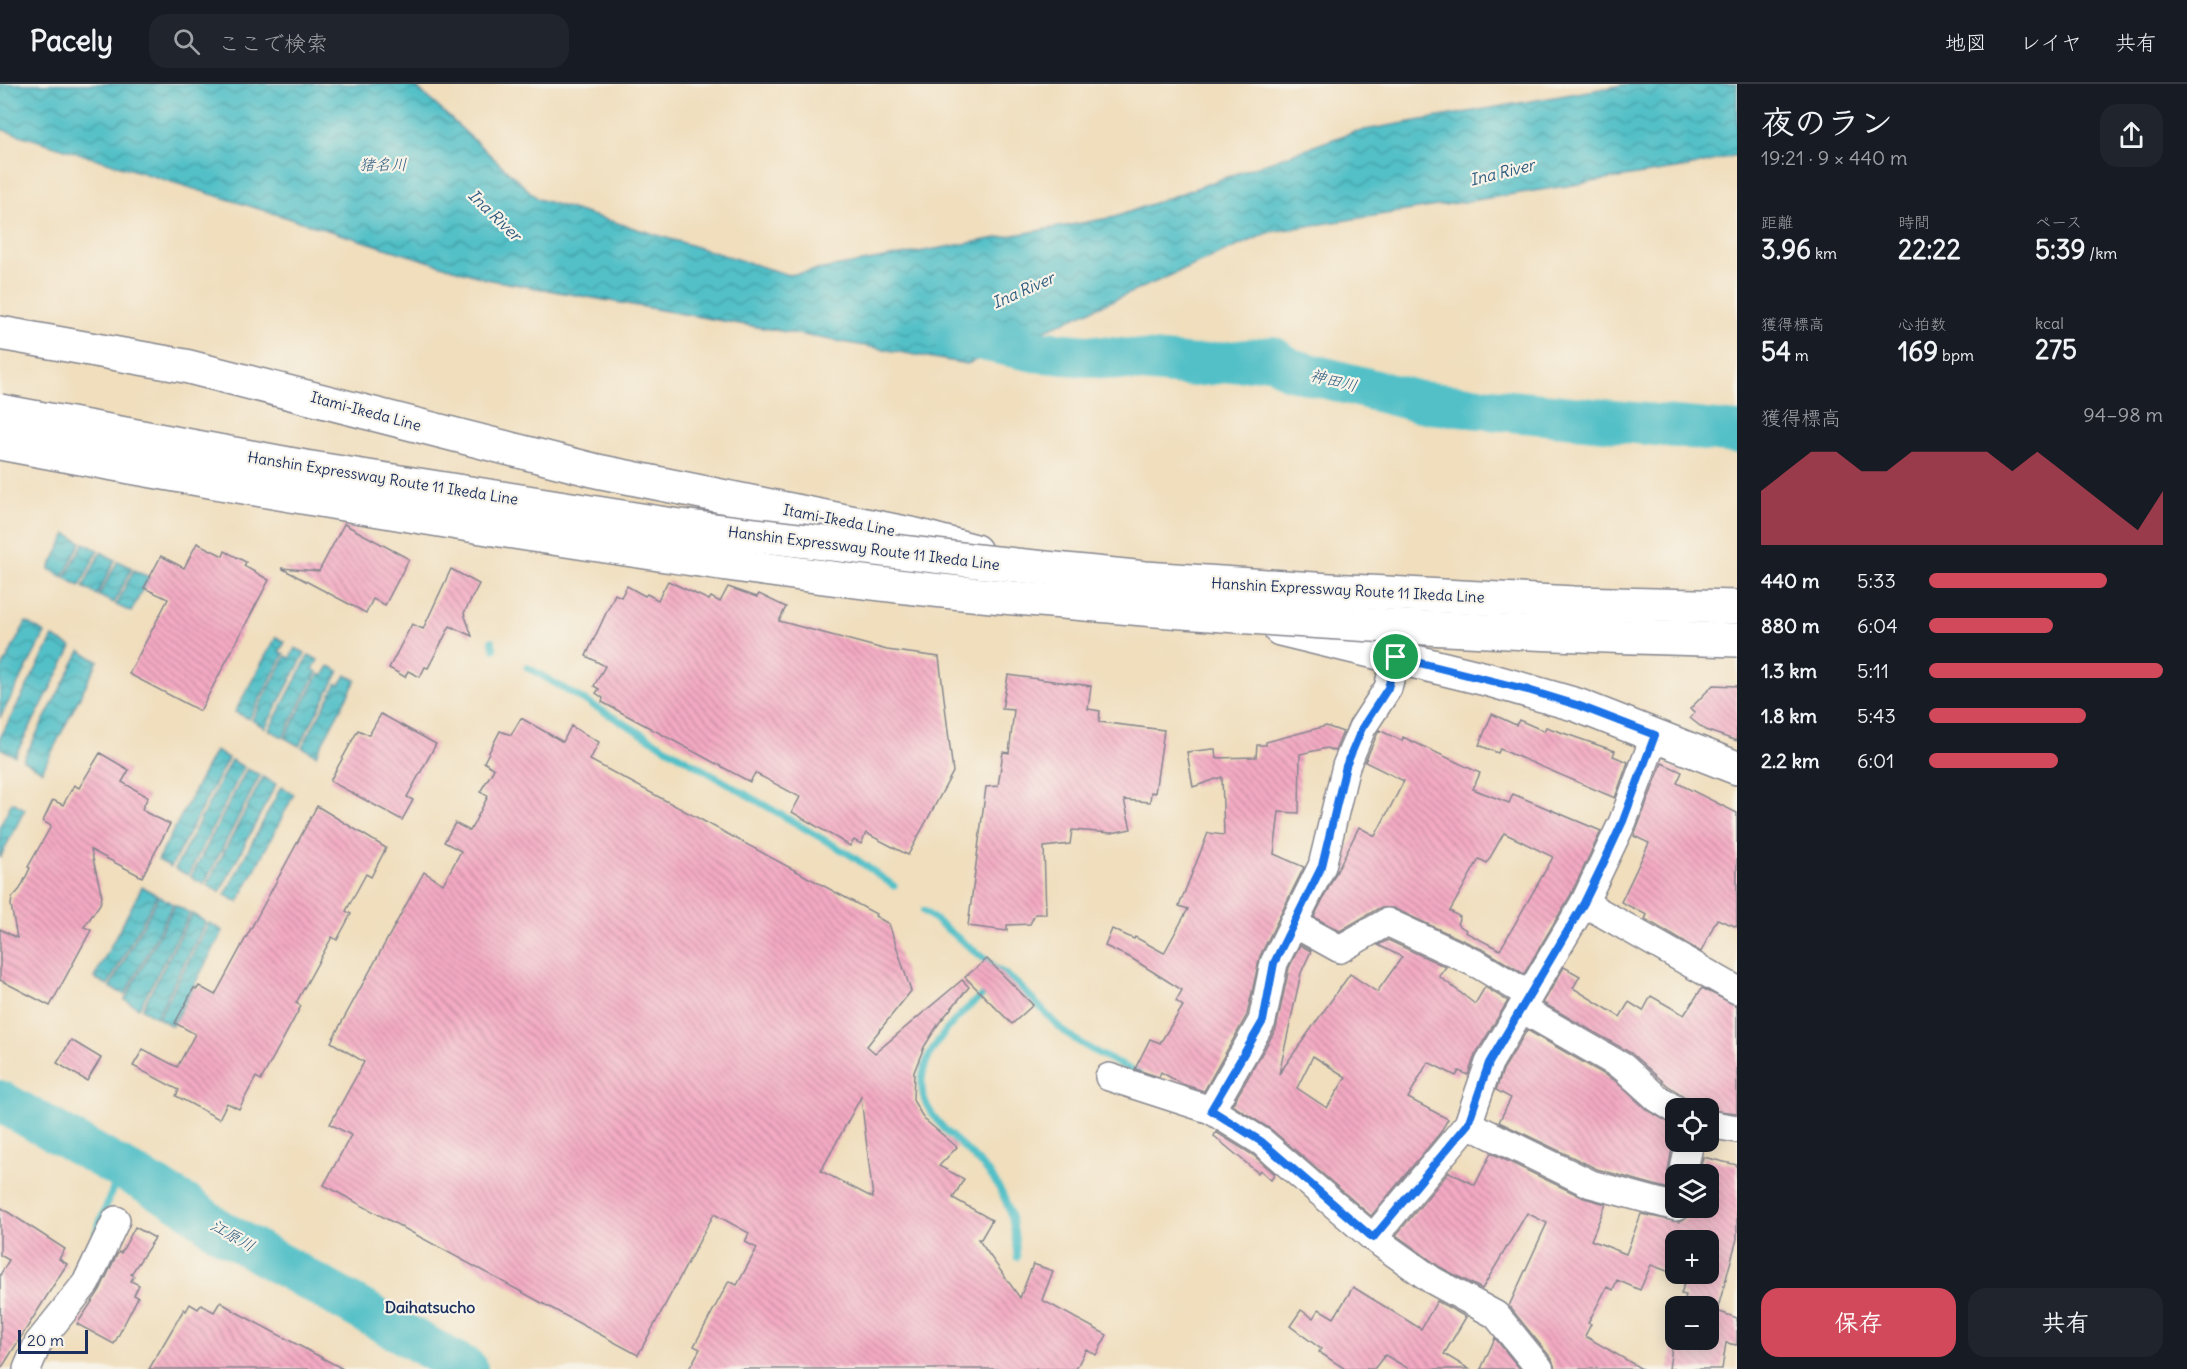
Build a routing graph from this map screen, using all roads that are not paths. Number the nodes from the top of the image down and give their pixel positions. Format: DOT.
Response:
graph roads {
  1 [pos="0,333"];
  2 [pos="0,411"];
  3 [pos="0,443"];
  4 [pos="1482,589"];
  5 [pos="1737,594"];
  6 [pos="1737,607"];
  7 [pos="1211,612"];
  8 [pos="1737,640"];
  9 [pos="1396,657"];
  10 [pos="1655,735"];
  11 [pos="1737,768"];
  12 [pos="1584,903"];
  13 [pos="1293,923"];
  14 [pos="1737,990"];
  15 [pos="1525,1002"];
  16 [pos="1109,1077"];
  17 [pos="1665,1103"];
  18 [pos="1211,1110"];
  19 [pos="1468,1124"];
  20 [pos="1719,1126"];
  21 [pos="1737,1129"];
  22 [pos="1665,1204"];
  23 [pos="116,1220"];
  24 [pos="1373,1238"];
  25 [pos="27,1369"];
  26 [pos="1540,1369"];
  1 -- 7 [label="main road, Itami-Ikeda Line"];
  2 -- 6 [label="main road, Hanshin Expressway Route 11 Ikeda Line, bridge"];
  3 -- 7 [label="main road, Hanshin Expressway Route 11 Ikeda Line, bridge"];
  4 -- 5 [label="street"];
  7 -- 8 [label="main road, Hanshin Expressway Route 11 Ikeda Line, bridge"];
  7 -- 9 [label="main road, Itami-Ikeda Line"];
  9 -- 10 [label="main road, Itami-Ikeda Line"];
  9 -- 13 [label="street"];
  10 -- 11 [label="main road, Itami-Ikeda Line"];
  10 -- 12 [label="street"];
  12 -- 14 [label="street"];
  12 -- 15 [label="street"];
  13 -- 15 [label="street"];
  13 -- 18 [label="street"];
  15 -- 17 [label="street"];
  15 -- 19 [label="street"];
  16 -- 18 [label="street"];
  18 -- 24 [label="street"];
  19 -- 22 [label="street"];
  19 -- 24 [label="street"];
  20 -- 21 [label="street"];
  23 -- 25 [label="street"];
  24 -- 26 [label="street"];
}
